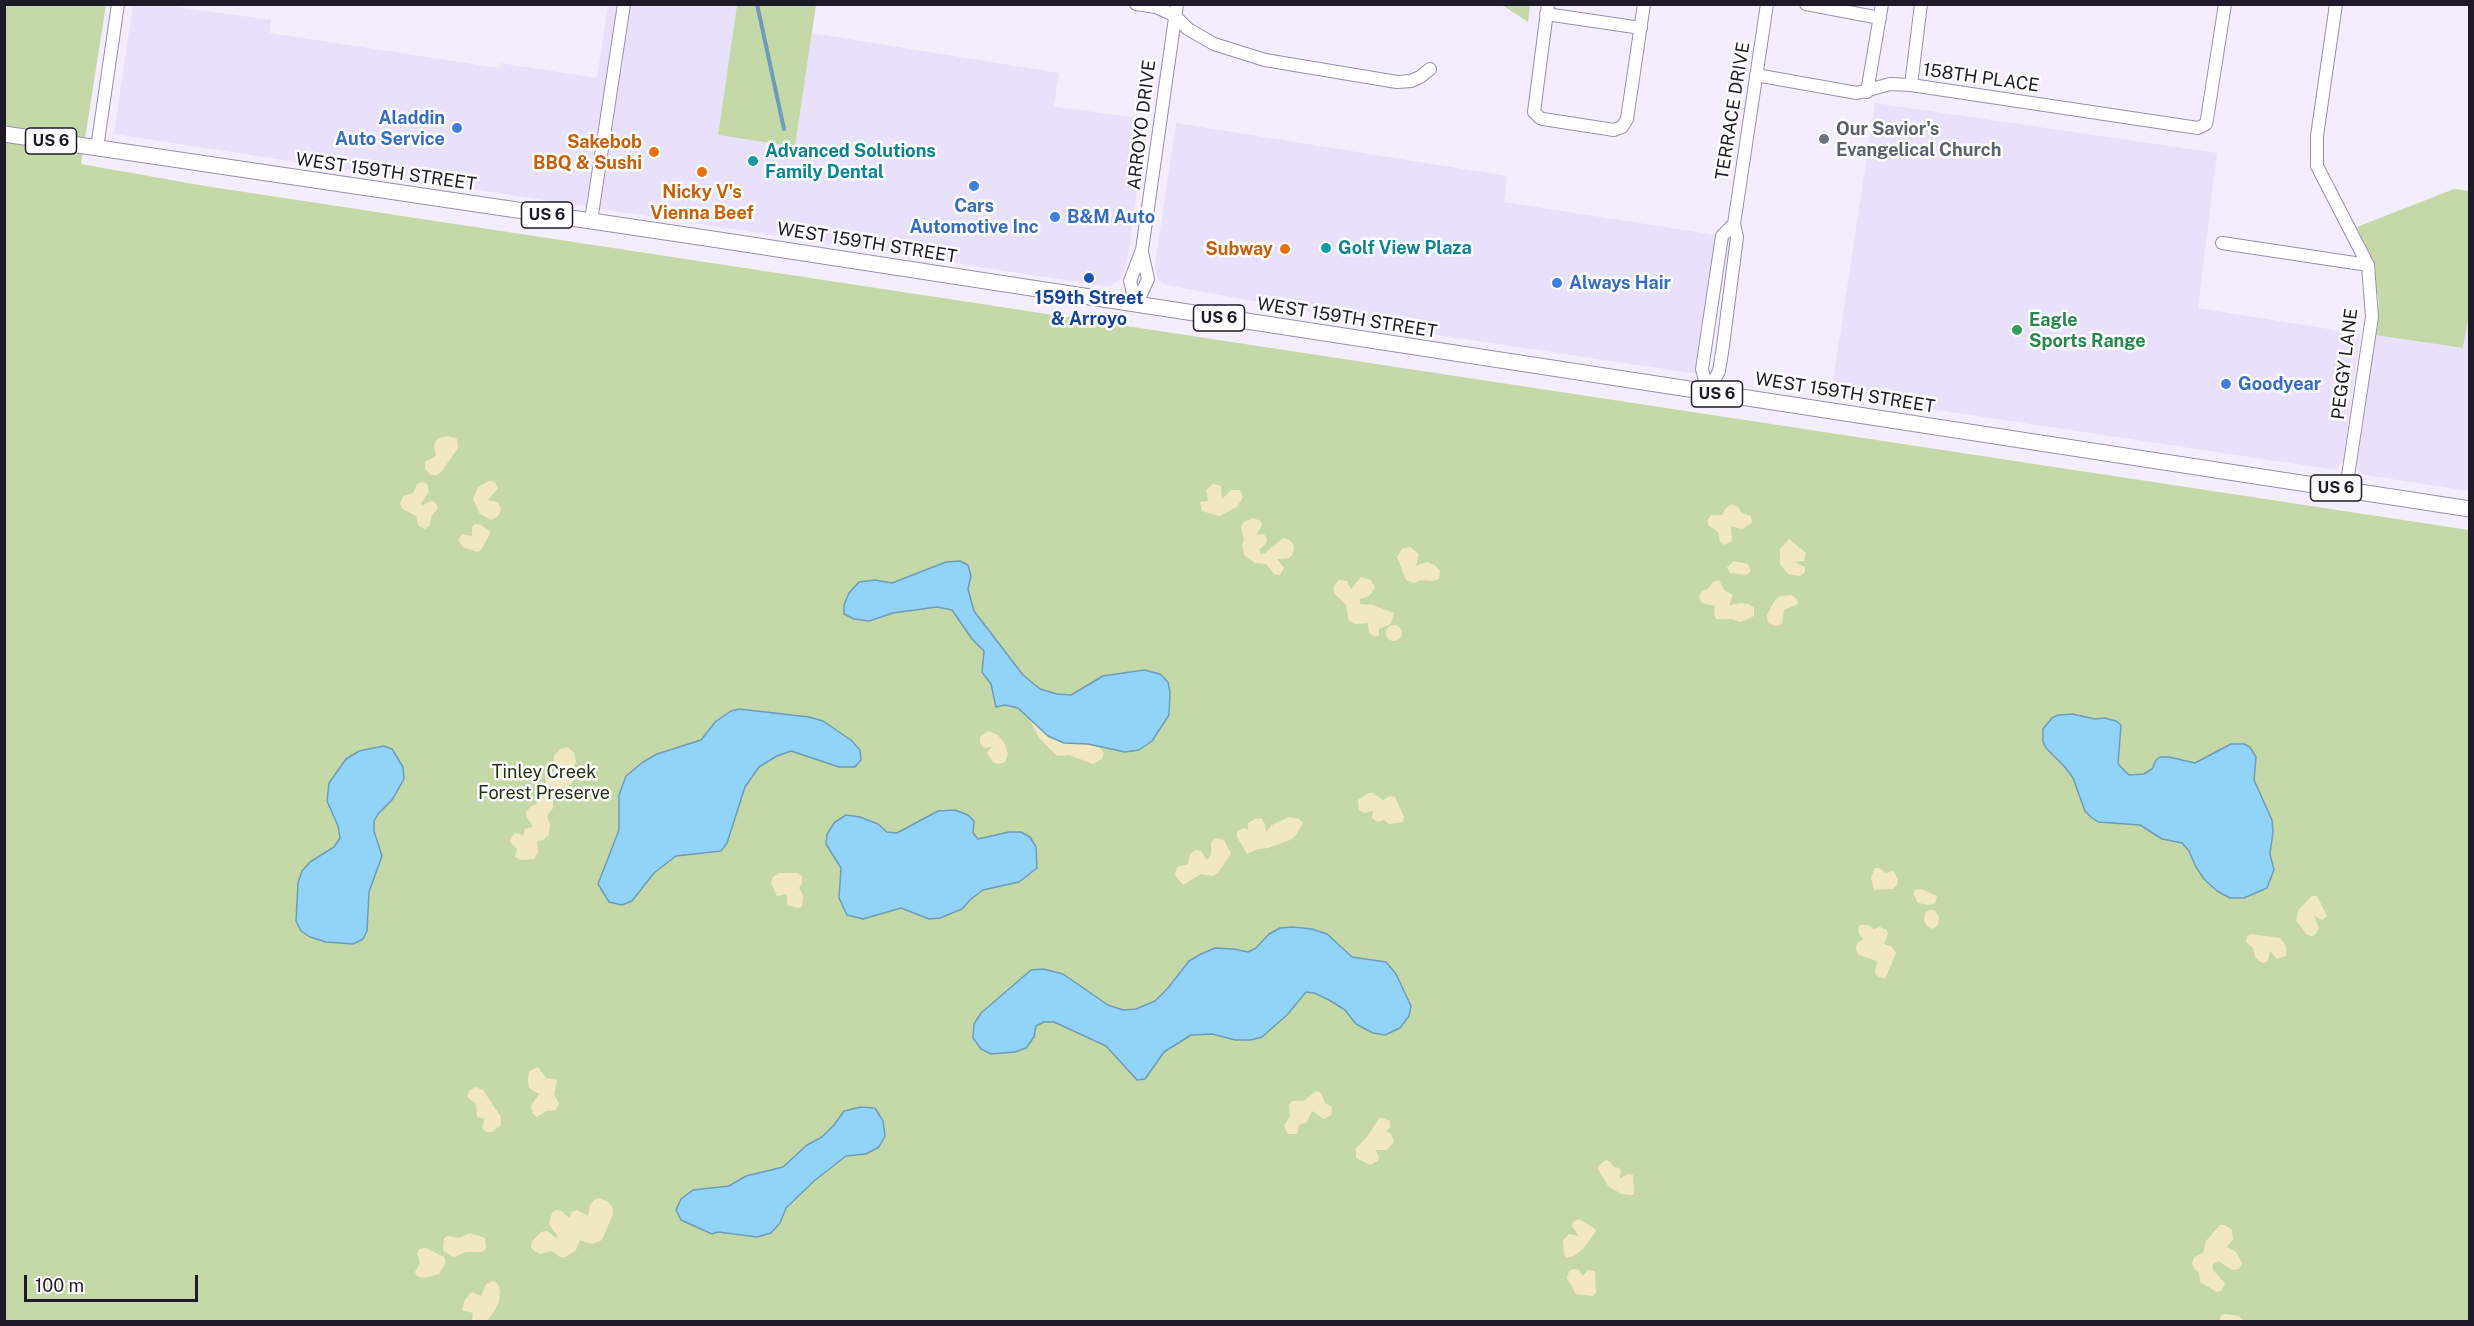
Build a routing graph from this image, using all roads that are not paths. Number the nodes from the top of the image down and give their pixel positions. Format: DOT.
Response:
graph roads {
  1 [pos="118,4"];
  2 [pos="624,4"];
  3 [pos="1136,4"];
  4 [pos="1644,4"];
  5 [pos="1767,4"];
  6 [pos="1806,4"];
  7 [pos="1882,4"];
  8 [pos="1922,4"];
  9 [pos="2225,4"];
  10 [pos="2336,4"];
  11 [pos="1547,9"];
  12 [pos="1175,10"];
  13 [pos="1880,18"];
  14 [pos="1641,28"];
  15 [pos="1430,69"];
  16 [pos="1756,75"];
  17 [pos="1911,85"];
  18 [pos="1867,92"];
  19 [pos="4,134"];
  20 [pos="97,148"];
  21 [pos="591,221"];
  22 [pos="1734,224"];
  23 [pos="2222,243"];
  24 [pos="2368,265"];
  25 [pos="1136,305"];
  26 [pos="1708,392"];
  27 [pos="2346,489"];
  28 [pos="2469,509"];
  1 -- 20 [label="street"];
  2 -- 21 [label="street"];
  3 -- 12 [label="street"];
  4 -- 14 [label="street"];
  5 -- 16 [label="street, TERRACE DRIVE"];
  6 -- 13 [label="street"];
  7 -- 13 [label="street"];
  8 -- 17 [label="street"];
  9 -- 17 [label="street, 158TH PLACE"];
  10 -- 24 [label="street, PEGGY LANE"];
  11 -- 14 [label="street"];
  11 -- 14 [label="street"];
  12 -- 15 [label="street"];
  12 -- 25 [label="street, ARROYO DRIVE"];
  13 -- 18 [label="street"];
  16 -- 18 [label="street, 158TH PLACE"];
  16 -- 22 [label="street, TERRACE DRIVE"];
  17 -- 18 [label="street, 158TH PLACE"];
  19 -- 20 [label="main road, WEST 159TH STREET / US 6"];
  20 -- 21 [label="main road, WEST 159TH STREET / US 6"];
  21 -- 25 [label="main road, WEST 159TH STREET / US 6"];
  22 -- 26 [label="street, TERRACE DRIVE"];
  22 -- 26 [label="street, TERRACE DRIVE"];
  23 -- 24 [label="street"];
  24 -- 27 [label="street, PEGGY LANE"];
  25 -- 26 [label="main road, WEST 159TH STREET / US 6"];
  26 -- 27 [label="main road, WEST 159TH STREET / US 6"];
  27 -- 28 [label="main road, WEST 159TH STREET / US 6"];
}
